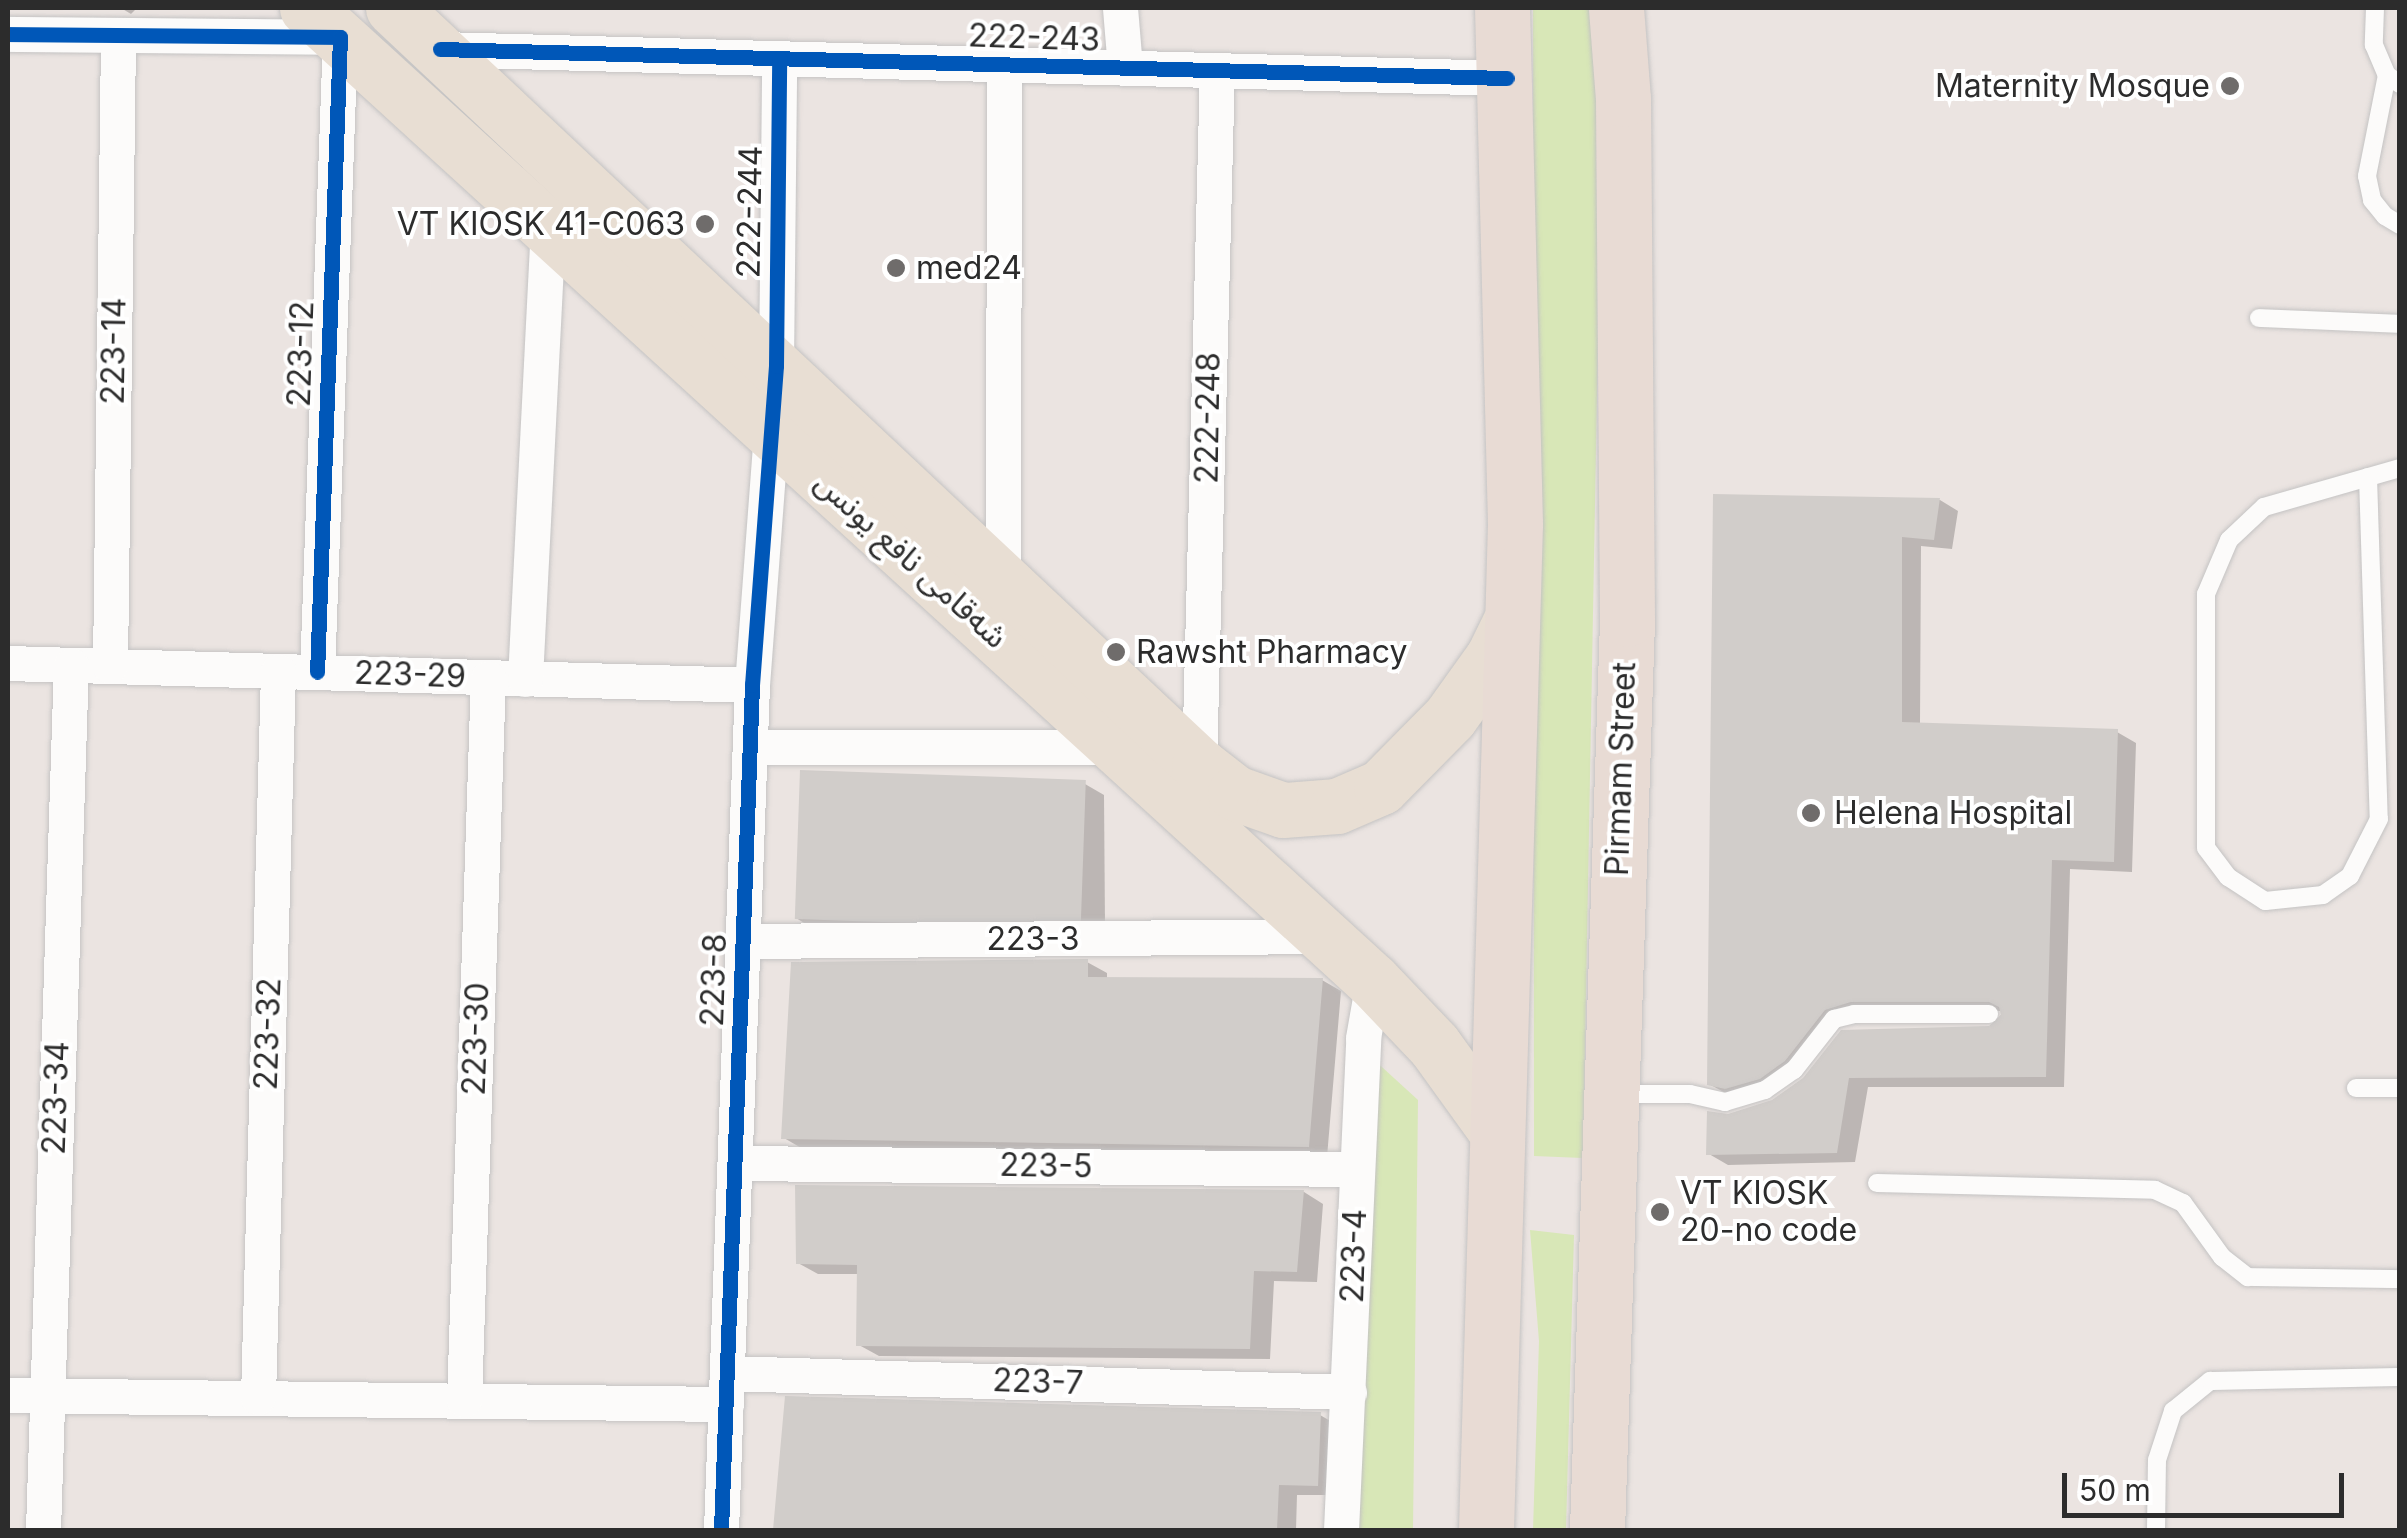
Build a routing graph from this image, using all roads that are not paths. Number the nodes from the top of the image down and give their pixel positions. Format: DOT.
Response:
graph roads {
  1 [pos="393,8"];
  2 [pos="1120,8"];
  3 [pos="1502,8"];
  4 [pos="1616,8"];
  5 [pos="2375,8"];
  6 [pos="338,18"];
  7 [pos="8,34"];
  8 [pos="118,35"];
  9 [pos="440,50"];
  10 [pos="779,58"];
  11 [pos="1004,64"];
  12 [pos="1125,68"];
  13 [pos="1217,70"];
  14 [pos="1507,78"];
  15 [pos="2394,79"];
  16 [pos="2400,225"];
  17 [pos="548,228"];
  18 [pos="2259,318"];
  19 [pos="2400,324"];
  20 [pos="776,366"];
  21 [pos="773,433"];
  22 [pos="2400,468"];
  23 [pos="2368,477"];
  24 [pos="1004,580"];
  25 [pos="1512,618"];
  26 [pos="8,663"];
  27 [pos="71,665"];
  28 [pos="110,666"];
  29 [pos="278,671"];
  30 [pos="317,672"];
  31 [pos="488,678"];
  32 [pos="525,678"];
  33 [pos="752,685"];
  34 [pos="1116,747"];
  35 [pos="751,748"];
  36 [pos="1199,765"];
  37 [pos="1323,936"];
  38 [pos="743,941"];
  39 [pos="1373,982"];
  40 [pos="1989,1014"];
  41 [pos="2356,1088"];
  42 [pos="2400,1088"];
  43 [pos="1609,1094"];
  44 [pos="1496,1130"];
  45 [pos="736,1163"];
  46 [pos="1358,1169"];
  47 [pos="1877,1183"];
  48 [pos="2400,1279"];
  49 [pos="2400,1377"];
  50 [pos="1600,1385"];
  51 [pos="727,1388"];
  52 [pos="1349,1392"];
  53 [pos="8,1395"];
  54 [pos="46,1396"];
  55 [pos="258,1397"];
  56 [pos="464,1400"];
  57 [pos="43,1530"];
  58 [pos="721,1530"];
  59 [pos="1340,1530"];
  60 [pos="1486,1530"];
  61 [pos="1597,1530"];
  62 [pos="1626,1530"];
  63 [pos="2156,1530"];
  1 -- 9 [label="main road, شەقامی نافع یونس"];
  2 -- 12 [label="street"];
  3 -- 14 [label="highway"];
  4 -- 43 [label="highway, Pirmam Street"];
  5 -- 15 [label="lane"];
  6 -- 8 [label="street"];
  6 -- 17 [label="main road, شەقامی نافع یونس"];
  6 -- 30 [label="street, 223-12"];
  7 -- 8 [label="street"];
  8 -- 28 [label="street, 223-14"];
  9 -- 10 [label="street, 222-243"];
  9 -- 20 [label="main road, شەقامی نافع یونس"];
  10 -- 11 [label="street, 222-243"];
  10 -- 20 [label="street, 222-244"];
  11 -- 12 [label="street, 222-243"];
  11 -- 24 [label="street"];
  12 -- 13 [label="street, 222-243"];
  13 -- 14 [label="street, 222-243"];
  13 -- 36 [label="street, 222-248"];
  14 -- 25 [label="highway"];
  15 -- 16 [label="lane"];
  17 -- 21 [label="main road, شەقامی نافع یونس"];
  17 -- 32 [label="street"];
  18 -- 19 [label="lane"];
  20 -- 21 [label="street, 222-244"];
  20 -- 24 [label="main road, شەقامی نافع یونس"];
  21 -- 33 [label="street, 223-8"];
  21 -- 34 [label="main road, شەقامی نافع یونس"];
  22 -- 23 [label="lane"];
  23 -- 23 [label="lane"];
  24 -- 36 [label="main road, شەقامی نافع یونس"];
  25 -- 36 [label="main road, شەقامی نافع یونس"];
  25 -- 44 [label="highway"];
  26 -- 27 [label="street, 223-29"];
  27 -- 28 [label="street, 223-29"];
  27 -- 54 [label="street, 223-34"];
  28 -- 29 [label="street, 223-29"];
  29 -- 30 [label="street, 223-29"];
  29 -- 55 [label="street, 223-32"];
  30 -- 31 [label="street, 223-29"];
  31 -- 32 [label="street, 223-29"];
  31 -- 56 [label="street, 223-30"];
  32 -- 33 [label="street, 223-29"];
  33 -- 35 [label="street, 223-8"];
  34 -- 35 [label="street"];
  34 -- 37 [label="main road, شەقامی نافع یونس"];
  35 -- 38 [label="street, 223-8"];
  37 -- 38 [label="street, 223-3"];
  37 -- 39 [label="main road, شەقامی نافع یونس"];
  38 -- 45 [label="street, 223-8"];
  39 -- 44 [label="main road, شەقامی نافع یونس"];
  39 -- 46 [label="street, 223-4"];
  40 -- 43 [label="lane"];
  41 -- 42 [label="lane"];
  43 -- 50 [label="highway, Pirmam Street"];
  44 -- 60 [label="highway"];
  45 -- 46 [label="street, 223-5"];
  45 -- 51 [label="street, 223-8"];
  46 -- 52 [label="street, 223-4"];
  47 -- 48 [label="lane"];
  49 -- 63 [label="lane"];
  50 -- 61 [label="highway, Pirmam Street"];
  50 -- 62 [label="highway"];
  51 -- 52 [label="street, 223-7"];
  51 -- 56 [label="street, 223-7"];
  51 -- 58 [label="street, 223-8"];
  52 -- 59 [label="street, 223-4"];
  53 -- 54 [label="street, 223-7"];
  54 -- 55 [label="street, 223-7"];
  54 -- 57 [label="street, 223-34"];
  55 -- 56 [label="street, 223-7"];
}
